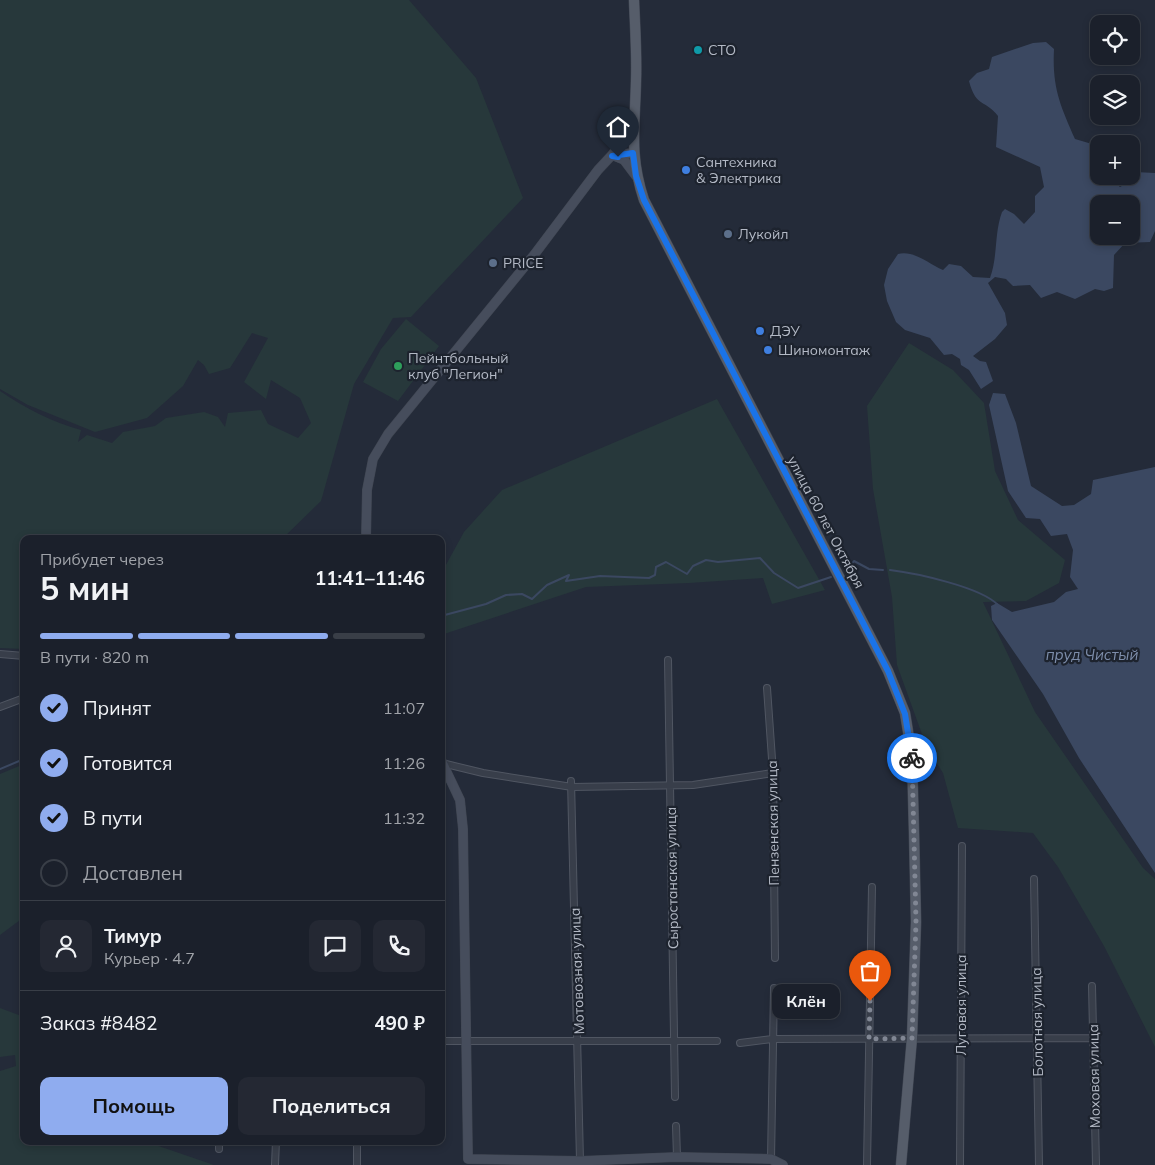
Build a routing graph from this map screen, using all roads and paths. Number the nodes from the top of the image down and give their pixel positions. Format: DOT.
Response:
graph roads {
  1 [pos="634,0"];
  2 [pos="635,111"];
  3 [pos="633,153"];
  4 [pos="612,156"];
  5 [pos="636,176"];
  6 [pos="366,535"];
  7 [pos="0,654"];
  8 [pos="20,656"];
  9 [pos="668,660"];
  10 [pos="767,688"];
  11 [pos="20,700"];
  12 [pos="0,707"];
  13 [pos="445,763"];
  14 [pos="445,768"];
  15 [pos="772,773"];
  16 [pos="572,784"];
  17 [pos="671,784"];
  18 [pos="962,846"];
  19 [pos="1034,879"];
  20 [pos="872,887"];
  21 [pos="775,958"];
  22 [pos="1092,986"];
  23 [pos="774,988"];
  24 [pos="912,1038"];
  25 [pos="1038,1038"];
  26 [pos="1093,1038"];
  27 [pos="772,1039"];
  28 [pos="869,1039"];
  29 [pos="960,1039"];
  30 [pos="445,1041"];
  31 [pos="465,1041"];
  32 [pos="578,1042"];
  33 [pos="674,1042"];
  34 [pos="717,1042"];
  35 [pos="740,1042"];
  36 [pos="675,1097"];
  37 [pos="676,1126"];
  38 [pos="219,1145"];
  39 [pos="276,1145"];
  40 [pos="357,1145"];
  41 [pos="219,1149"];
  42 [pos="677,1157"];
  43 [pos="770,1159"];
  44 [pos="580,1161"];
  45 [pos="276,1165"];
  46 [pos="357,1165"];
  47 [pos="783,1165"];
  48 [pos="867,1165"];
  49 [pos="901,1165"];
  50 [pos="960,1165"];
  51 [pos="1039,1165"];
  52 [pos="1096,1165"];
  1 -- 2 [label="main road, улица 60 лет Октября"];
  2 -- 3 [label="main road, улица 60 лет Октября"];
  2 -- 4 [label="street"];
  3 -- 4 [label="street"];
  3 -- 5 [label="main road, улица 60 лет Октября"];
  4 -- 5 [label="street"];
  4 -- 6 [label="street"];
  5 -- 24 [label="main road, улица 60 лет Октября"];
  7 -- 8 [label="street"];
  9 -- 17 [label="street, Сыростанская улица"];
  10 -- 15 [label="street, Пензенская улица"];
  11 -- 12 [label="street"];
  13 -- 16 [label="street"];
  14 -- 31 [label="street"];
  15 -- 17 [label="street"];
  15 -- 21 [label="street, Пензенская улица"];
  16 -- 17 [label="street"];
  16 -- 32 [label="street, Мотовозная улица"];
  17 -- 33 [label="street, Сыростанская улица"];
  18 -- 29 [label="street, Луговая улица"];
  19 -- 25 [label="street, Болотная улица"];
  20 -- 28 [label="street"];
  22 -- 26 [label="street, Моховая улица"];
  23 -- 27 [label="street"];
  24 -- 28 [label="street"];
  24 -- 29 [label="street"];
  24 -- 49 [label="main road, улица 60 лет Октября"];
  25 -- 26 [label="street"];
  25 -- 29 [label="street"];
  25 -- 51 [label="street, Болотная улица"];
  26 -- 52 [label="street, Моховая улица"];
  27 -- 28 [label="street"];
  27 -- 35 [label="street"];
  27 -- 43 [label="street"];
  28 -- 48 [label="street"];
  29 -- 50 [label="street, Луговая улица"];
  30 -- 31 [label="street"];
  31 -- 32 [label="street"];
  31 -- 44 [label="street"];
  32 -- 33 [label="street"];
  32 -- 44 [label="street, Мотовозная улица"];
  33 -- 34 [label="street"];
  33 -- 36 [label="street, Сыростанская улица"];
  37 -- 42 [label="street"];
  38 -- 41 [label="street"];
  39 -- 45 [label="street"];
  40 -- 46 [label="street"];
  42 -- 43 [label="street"];
  42 -- 44 [label="street"];
  43 -- 47 [label="street"];
}
